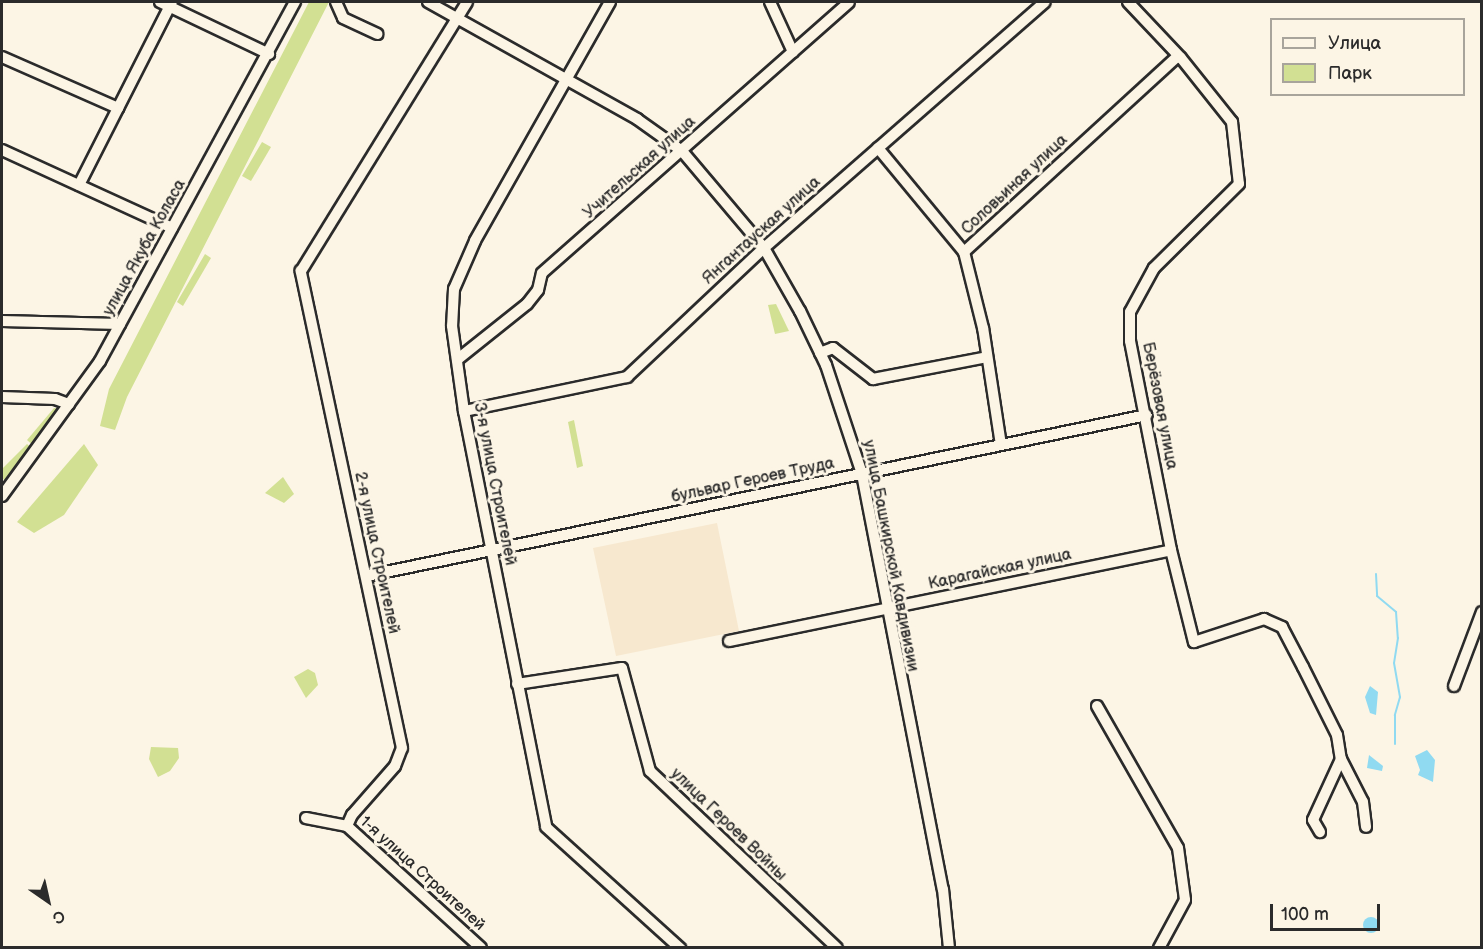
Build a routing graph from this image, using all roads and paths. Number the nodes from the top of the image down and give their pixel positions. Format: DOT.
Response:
graph roads {
  1 [pos="295,2"];
  2 [pos="336,2"];
  3 [pos="428,2"];
  4 [pos="467,2"];
  5 [pos="610,2"];
  6 [pos="770,2"];
  7 [pos="849,2"];
  8 [pos="1045,2"];
  9 [pos="1128,2"];
  10 [pos="167,3"];
  11 [pos="458,17"];
  12 [pos="378,34"];
  13 [pos="793,52"];
  14 [pos="269,54"];
  15 [pos="1178,56"];
  16 [pos="2,57"];
  17 [pos="567,79"];
  18 [pos="118,108"];
  19 [pos="878,148"];
  20 [pos="2,150"];
  21 [pos="682,151"];
  22 [pos="79,185"];
  23 [pos="172,228"];
  24 [pos="764,248"];
  25 [pos="964,252"];
  26 [pos="2,321"];
  27 [pos="120,324"];
  28 [pos="820,353"];
  29 [pos="987,357"];
  30 [pos="458,359"];
  31 [pos="2,397"];
  32 [pos="69,404"];
  33 [pos="465,411"];
  34 [pos="1147,415"];
  35 [pos="1002,445"];
  36 [pos="861,474"];
  37 [pos="2,496"];
  38 [pos="491,550"];
  39 [pos="1171,550"];
  40 [pos="366,576"];
  41 [pos="885,609"];
  42 [pos="1482,612"];
  43 [pos="729,641"];
  44 [pos="518,684"];
  45 [pos="1454,686"];
  46 [pos="1096,706"];
  47 [pos="1341,759"];
  48 [pos="306,818"];
  49 [pos="347,826"];
  50 [pos="1366,827"];
  51 [pos="1320,832"];
  52 [pos="481,948"];
  53 [pos="680,948"];
  54 [pos="837,948"];
  55 [pos="949,948"];
  56 [pos="1159,948"];
  1 -- 14 [label="street, улица Якуба Коласа"];
  2 -- 12 [label="street"];
  3 -- 11 [label="street, улица Башкирской Кавдивизии"];
  4 -- 11 [label="street"];
  5 -- 17 [label="street, 3-я улица Строителей"];
  6 -- 13 [label="street"];
  7 -- 13 [label="street, Учительская улица"];
  8 -- 19 [label="street, Янгантауская улица"];
  9 -- 15 [label="street, Берёзовая улица"];
  10 -- 14 [label="street"];
  10 -- 18 [label="street"];
  11 -- 17 [label="street, улица Башкирской Кавдивизии"];
  11 -- 40 [label="street, 2-я улица Строителей"];
  13 -- 21 [label="street, Учительская улица"];
  14 -- 23 [label="street, улица Якуба Коласа"];
  15 -- 25 [label="street, Соловьиная улица"];
  15 -- 34 [label="street, Берёзовая улица"];
  16 -- 18 [label="street"];
  17 -- 21 [label="street, улица Башкирской Кавдивизии"];
  17 -- 30 [label="street, 3-я улица Строителей"];
  18 -- 22 [label="street"];
  19 -- 24 [label="street, Янгантауская улица"];
  19 -- 25 [label="street"];
  20 -- 22 [label="street"];
  21 -- 24 [label="street, улица Башкирской Кавдивизии"];
  21 -- 30 [label="street, Учительская улица"];
  22 -- 23 [label="street"];
  23 -- 27 [label="street, улица Якуба Коласа"];
  24 -- 28 [label="street, улица Башкирской Кавдивизии"];
  24 -- 33 [label="street, Янгантауская улица"];
  25 -- 29 [label="street, Соловьиная улица"];
  26 -- 27 [label="street"];
  27 -- 32 [label="street, улица Якуба Коласа"];
  28 -- 29 [label="street"];
  28 -- 36 [label="street, улица Башкирской Кавдивизии"];
  29 -- 35 [label="street, Соловьиная улица"];
  30 -- 33 [label="street, 3-я улица Строителей"];
  31 -- 32 [label="street"];
  32 -- 37 [label="street, улица Якуба Коласа"];
  33 -- 38 [label="street, 3-я улица Строителей"];
  34 -- 35 [label="street, бульвар Героев Труда"];
  34 -- 39 [label="street, Берёзовая улица"];
  35 -- 36 [label="street, бульвар Героев Труда"];
  36 -- 38 [label="street, бульвар Героев Труда"];
  36 -- 41 [label="street, улица Башкирской Кавдивизии"];
  38 -- 40 [label="street, бульвар Героев Труда"];
  38 -- 44 [label="street, 3-я улица Строителей"];
  39 -- 41 [label="street, Карагайская улица"];
  39 -- 47 [label="street, Берёзовая улица"];
  40 -- 49 [label="street, 2-я улица Строителей"];
  41 -- 43 [label="street, Карагайская улица"];
  41 -- 55 [label="street, улица Башкирской Кавдивизии"];
  42 -- 45 [label="street"];
  44 -- 53 [label="street, 3-я улица Строителей"];
  44 -- 54 [label="street, улица Героев Войны"];
  46 -- 56 [label="street"];
  47 -- 50 [label="street"];
  47 -- 51 [label="street"];
  48 -- 49 [label="street, 1-я улица Строителей"];
  49 -- 52 [label="street, 1-я улица Строителей"];
}
